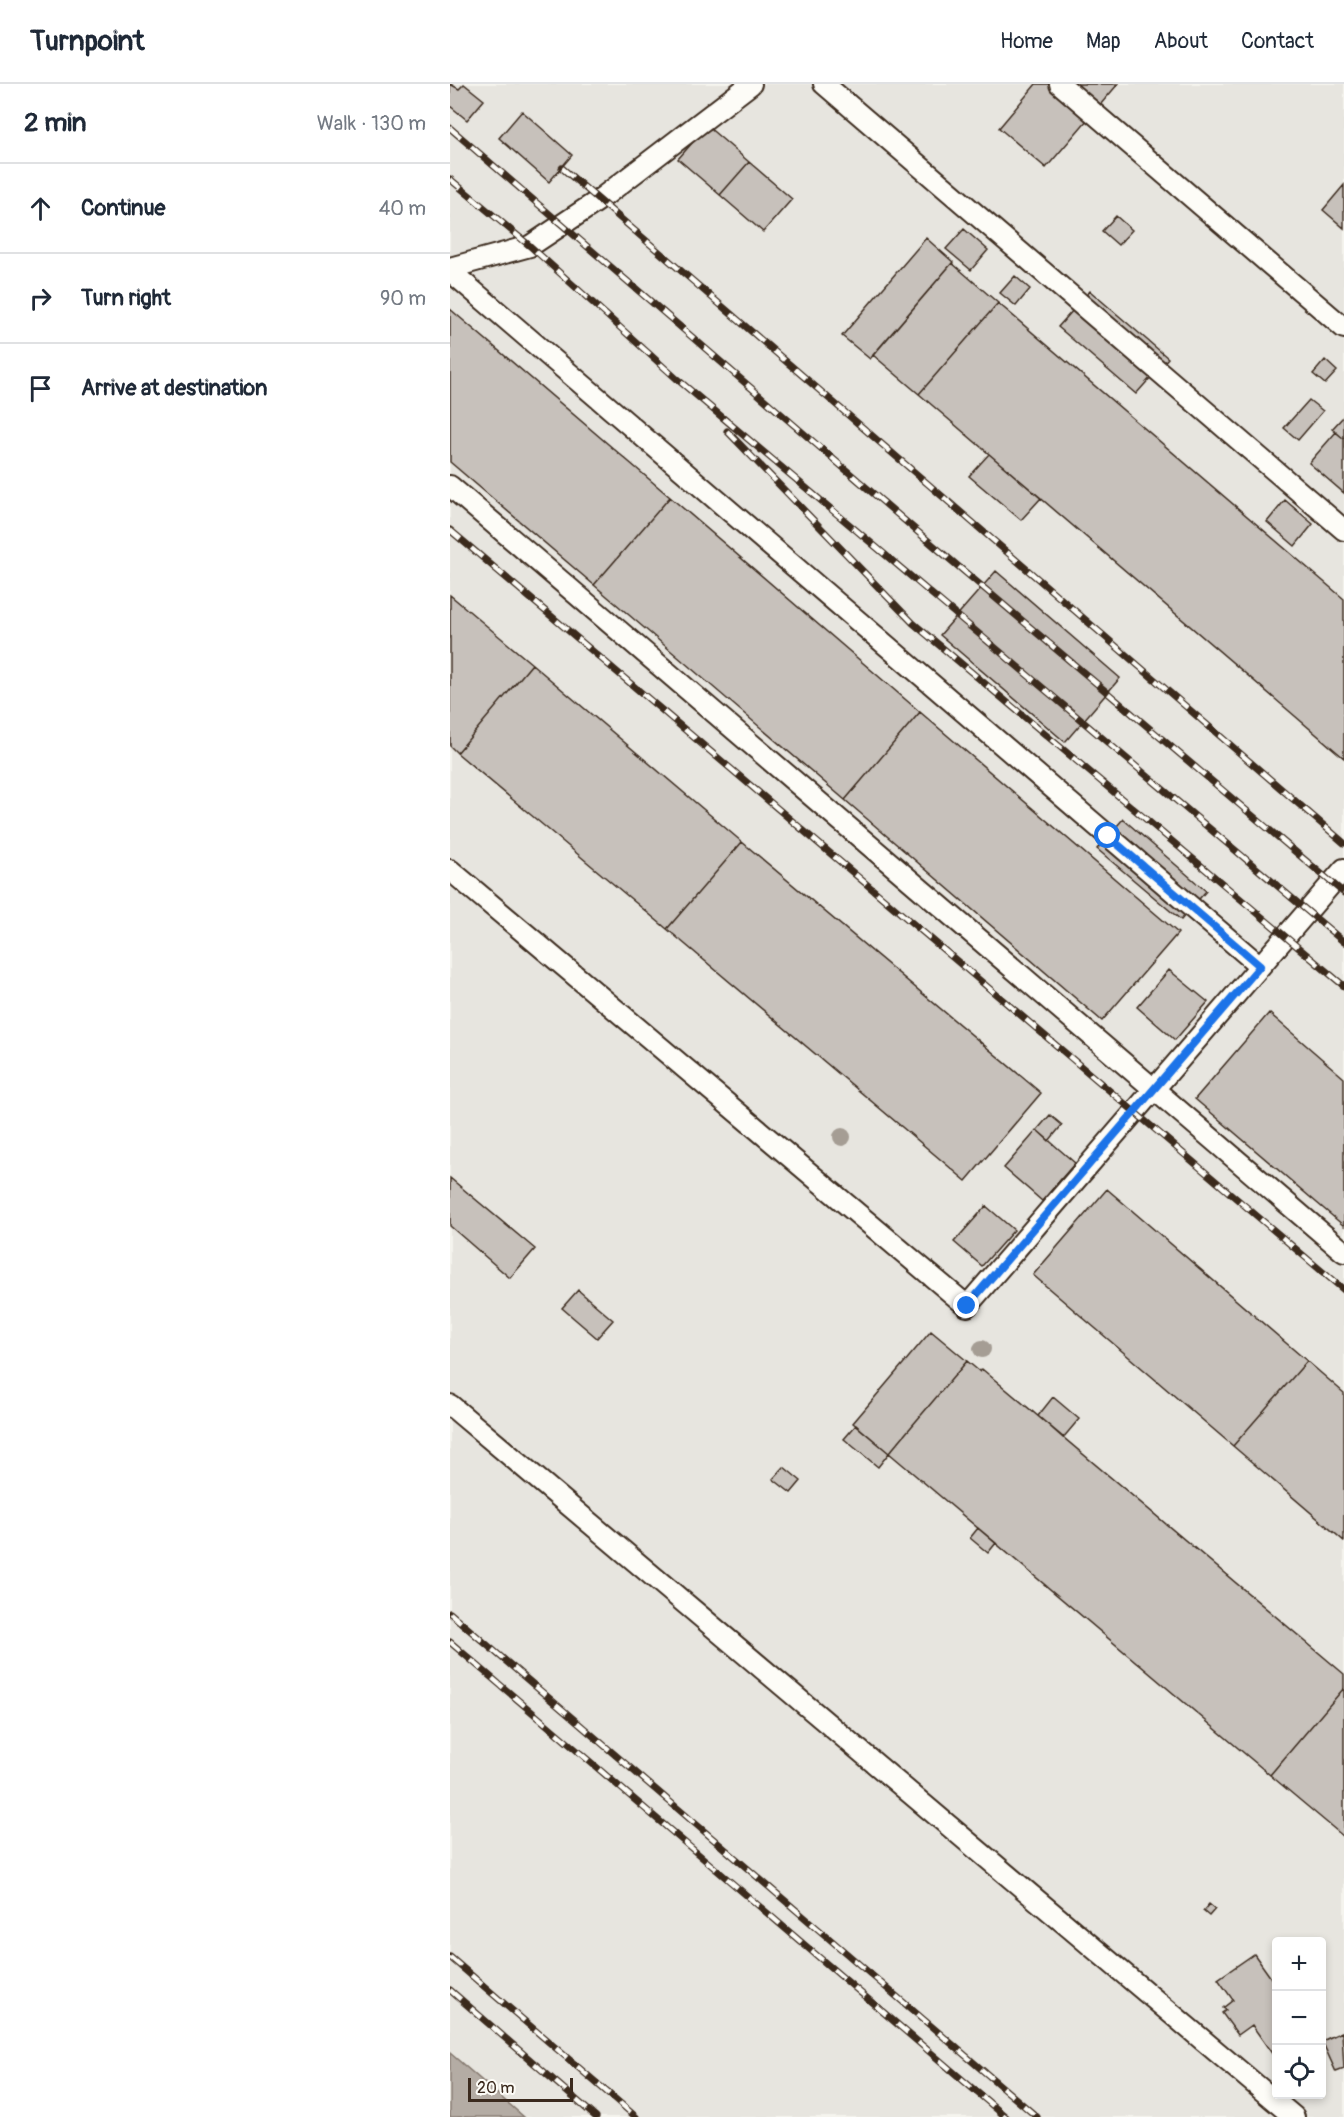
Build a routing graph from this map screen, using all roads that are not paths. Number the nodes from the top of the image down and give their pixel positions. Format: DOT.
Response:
graph roads {
  1 [pos="751,84"];
  2 [pos="824,84"];
  3 [pos="1060,84"];
  4 [pos="450,270"];
  5 [pos="1344,328"];
  6 [pos="450,486"];
  7 [pos="1344,530"];
  8 [pos="1344,869"];
  9 [pos="450,870"];
  10 [pos="1260,966"];
  11 [pos="1154,1089"];
  12 [pos="1344,1252"];
  13 [pos="450,1405"];
  14 [pos="1294,2117"];
  1 -- 4 [label="lane"];
  2 -- 7 [label="lane"];
  3 -- 5 [label="lane"];
  4 -- 10 [label="lane"];
  6 -- 11 [label="lane"];
  8 -- 10 [label="lane"];
  9 -- 11 [label="lane"];
  10 -- 11 [label="lane"];
  11 -- 12 [label="lane"];
  13 -- 14 [label="lane"];
}
